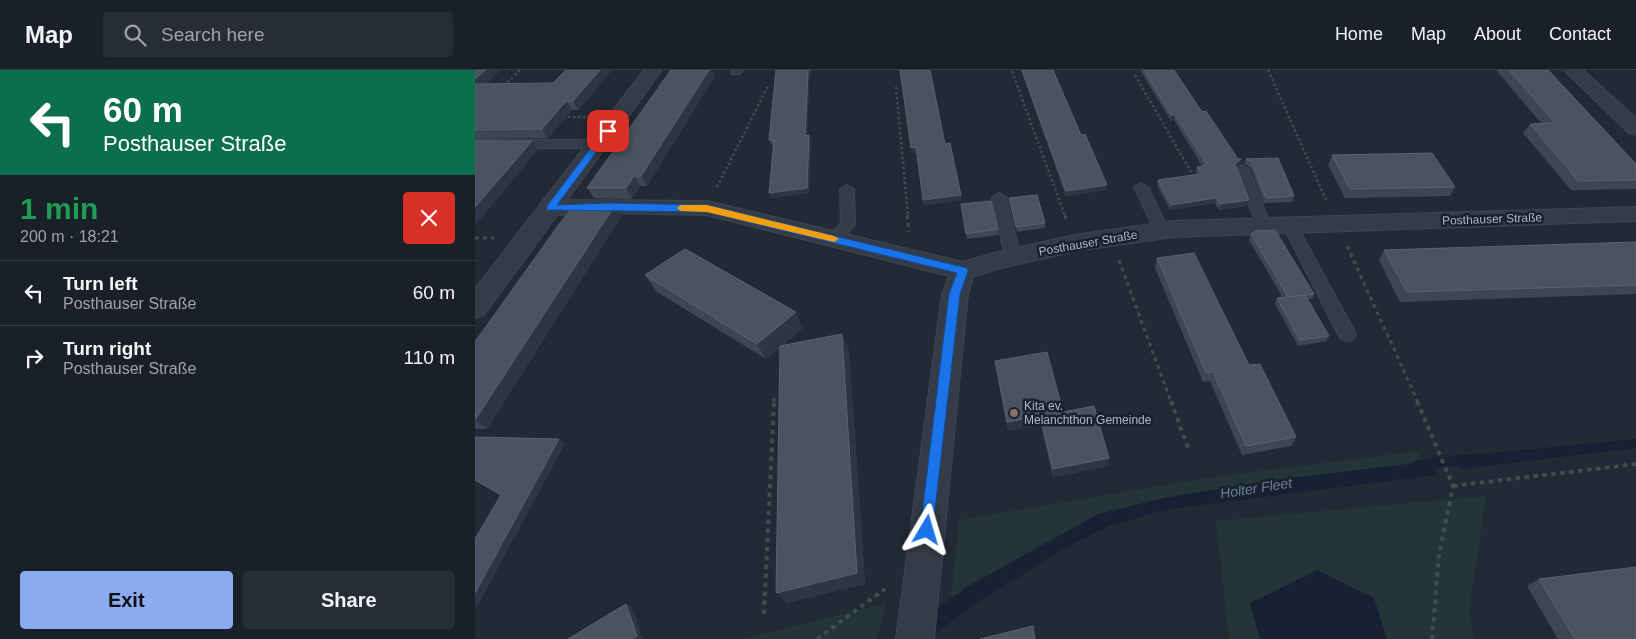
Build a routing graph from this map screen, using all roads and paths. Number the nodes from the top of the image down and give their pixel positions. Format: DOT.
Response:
graph roads {
  1 [pos="520,70"];
  2 [pos="653,70"];
  3 [pos="1268,70"];
  4 [pos="1573,70"];
  5 [pos="1013,71"];
  6 [pos="1135,75"];
  7 [pos="768,86"];
  8 [pos="896,87"];
  9 [pos="501,89"];
  10 [pos="554,117"];
  11 [pos="618,117"];
  12 [pos="1636,129"];
  13 [pos="475,144"];
  14 [pos="597,144"];
  15 [pos="1242,169"];
  16 [pos="1195,178"];
  17 [pos="1141,187"];
  18 [pos="847,189"];
  19 [pos="999,197"];
  20 [pos="550,208"];
  21 [pos="707,208"];
  22 [pos="1636,214"];
  23 [pos="1337,224"];
  24 [pos="1264,226"];
  25 [pos="1290,226"];
  26 [pos="1163,231"];
  27 [pos="1111,238"];
  28 [pos="833,239"];
  29 [pos="1075,243"];
  30 [pos="1013,257"];
  31 [pos="911,258"];
  32 [pos="963,271"];
  33 [pos="475,308"];
  34 [pos="1347,334"];
  35 [pos="773,394"];
  36 [pos="1188,448"];
  37 [pos="1636,464"];
  38 [pos="1453,486"];
  39 [pos="885,588"];
  40 [pos="764,614"];
  41 [pos="916,623"];
  42 [pos="817,639"];
  43 [pos="1432,639"];
  1 -- 9 [label="path"];
  2 -- 11 [label="street"];
  3 -- 23 [label="path"];
  4 -- 12 [label="street"];
  5 -- 29 [label="path"];
  6 -- 16 [label="path"];
  7 -- 21 [label="path"];
  8 -- 31 [label="path"];
  10 -- 11 [label="path"];
  11 -- 14 [label="street"];
  13 -- 14 [label="lane"];
  14 -- 20 [label="street"];
  15 -- 24 [label="lane"];
  17 -- 26 [label="lane"];
  18 -- 28 [label="lane"];
  19 -- 30 [label="lane"];
  20 -- 21 [label="street, Posthauser Straße"];
  20 -- 33 [label="street"];
  21 -- 28 [label="street, Posthauser Straße"];
  22 -- 23 [label="street, Posthauser Straße"];
  23 -- 25 [label="street, Posthauser Straße"];
  23 -- 38 [label="path"];
  24 -- 25 [label="street, Posthauser Straße"];
  24 -- 26 [label="street, Posthauser Straße"];
  25 -- 34 [label="lane"];
  26 -- 27 [label="street, Posthauser Straße"];
  27 -- 29 [label="street, Posthauser Straße"];
  27 -- 36 [label="path"];
  28 -- 31 [label="street, Posthauser Straße"];
  29 -- 30 [label="street, Posthauser Straße"];
  30 -- 32 [label="street, Posthauser Straße"];
  31 -- 32 [label="street, Posthauser Straße"];
  32 -- 41 [label="street"];
  35 -- 40 [label="path"];
  37 -- 38 [label="path"];
  38 -- 43 [label="path"];
  39 -- 42 [label="path"];
}
